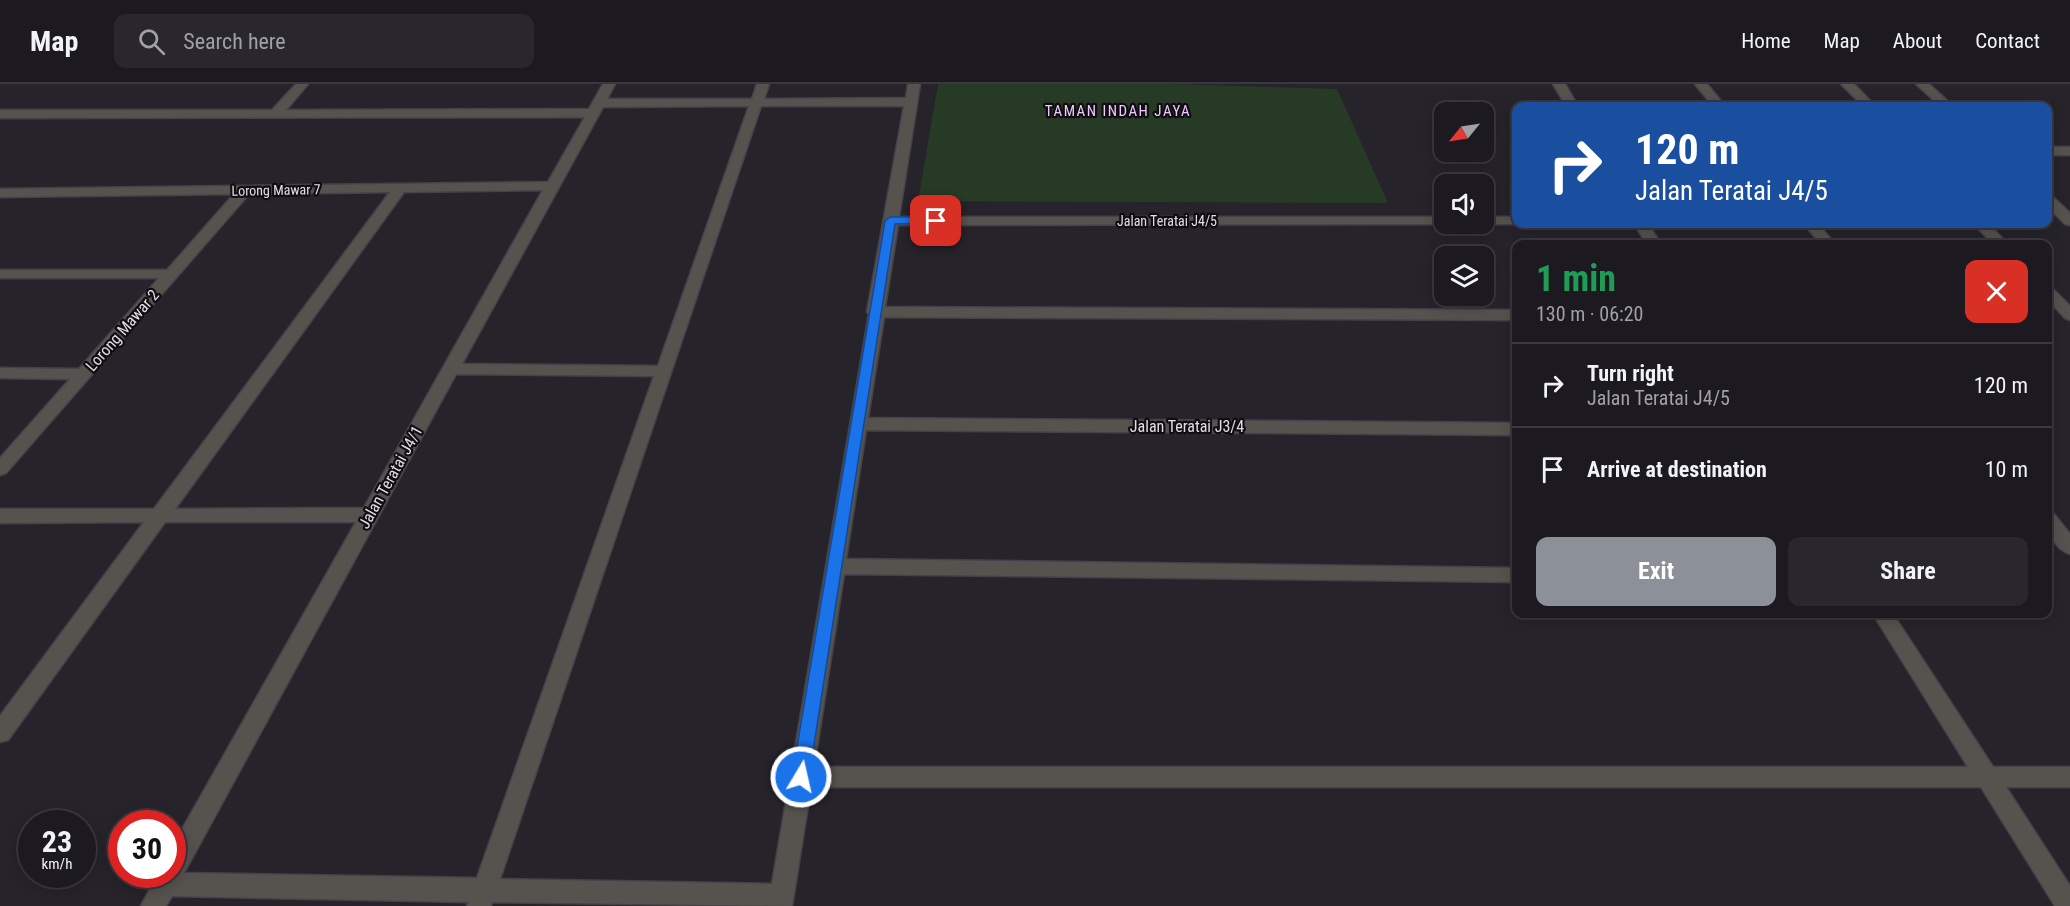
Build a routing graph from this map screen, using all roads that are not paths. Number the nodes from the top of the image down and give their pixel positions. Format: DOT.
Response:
graph roads {
  1 [pos="302,84"];
  2 [pos="609,84"];
  3 [pos="763,84"];
  4 [pos="1559,84"];
  5 [pos="1701,84"];
  6 [pos="1847,84"];
  7 [pos="1923,84"];
  8 [pos="912,93"];
  9 [pos="757,102"];
  10 [pos="1570,102"];
  11 [pos="1716,102"];
  12 [pos="1865,102"];
  13 [pos="1943,102"];
  14 [pos="596,108"];
  15 [pos="277,112"];
  16 [pos="0,114"];
  17 [pos="2052,151"];
  18 [pos="2070,151"];
  19 [pos="552,186"];
  20 [pos="400,188"];
  21 [pos="245,190"];
  22 [pos="0,193"];
  23 [pos="2052,204"];
  24 [pos="890,221"];
  25 [pos="1434,221"];
  26 [pos="1494,221"];
  27 [pos="1512,221"];
  28 [pos="2070,221"];
  29 [pos="1814,228"];
  30 [pos="1985,228"];
  31 [pos="1825,240"];
  32 [pos="1997,240"];
  33 [pos="0,274"];
  34 [pos="171,274"];
  35 [pos="2052,296"];
  36 [pos="875,312"];
  37 [pos="1512,315"];
  38 [pos="2070,315"];
  39 [pos="450,369"];
  40 [pos="664,370"];
  41 [pos="0,373"];
  42 [pos="84,374"];
  43 [pos="858,424"];
  44 [pos="1512,429"];
  45 [pos="0,469"];
  46 [pos="160,515"];
  47 [pos="369,515"];
  48 [pos="0,516"];
  49 [pos="2052,524"];
  50 [pos="2070,547"];
  51 [pos="834,566"];
  52 [pos="1512,575"];
  53 [pos="1886,618"];
  54 [pos="0,733"];
  55 [pos="801,777"];
  56 [pos="1986,777"];
  57 [pos="2070,777"];
  58 [pos="186,846"];
  59 [pos="186,878"];
  60 [pos="163,888"];
  61 [pos="482,898"];
  62 [pos="781,901"];
  63 [pos="153,906"];
  64 [pos="2069,906"];
  1 -- 15 [label="street"];
  2 -- 14 [label="street, Jalan Teratai J4/1"];
  3 -- 9 [label="street"];
  4 -- 10 [label="street"];
  5 -- 11 [label="street"];
  6 -- 12 [label="street"];
  7 -- 13 [label="street"];
  8 -- 9 [label="street"];
  8 -- 24 [label="street"];
  9 -- 14 [label="street"];
  9 -- 40 [label="street"];
  14 -- 15 [label="street"];
  14 -- 19 [label="street, Jalan Teratai J4/1"];
  15 -- 16 [label="street"];
  17 -- 18 [label="street"];
  19 -- 20 [label="street, Lorong Mawar 7"];
  19 -- 39 [label="street, Jalan Teratai J4/1"];
  20 -- 21 [label="street, Lorong Mawar 7"];
  20 -- 46 [label="street"];
  21 -- 22 [label="street, Lorong Mawar 7"];
  21 -- 34 [label="street, Lorong Mawar 2"];
  23 -- 28 [label="street"];
  24 -- 25 [label="street, Jalan Teratai J4/5"];
  24 -- 36 [label="street"];
  26 -- 27 [label="street"];
  29 -- 31 [label="street"];
  30 -- 32 [label="street"];
  33 -- 34 [label="street"];
  34 -- 42 [label="street, Lorong Mawar 2"];
  35 -- 38 [label="street"];
  36 -- 37 [label="street"];
  36 -- 43 [label="street"];
  39 -- 40 [label="street"];
  39 -- 47 [label="street, Jalan Teratai J4/1"];
  40 -- 61 [label="street"];
  41 -- 42 [label="street"];
  42 -- 45 [label="street, Lorong Mawar 2"];
  43 -- 44 [label="street, Jalan Teratai J3/4"];
  43 -- 51 [label="street"];
  46 -- 47 [label="street"];
  46 -- 48 [label="street"];
  46 -- 54 [label="street"];
  47 -- 58 [label="street, Jalan Teratai J4/1"];
  49 -- 50 [label="street"];
  51 -- 52 [label="street"];
  51 -- 55 [label="street"];
  53 -- 56 [label="street"];
  55 -- 56 [label="street"];
  55 -- 62 [label="street"];
  56 -- 57 [label="street"];
  56 -- 64 [label="street"];
  59 -- 61 [label="street"];
  60 -- 63 [label="street, Jalan Teratai J4/1"];
  61 -- 62 [label="street"];
}
